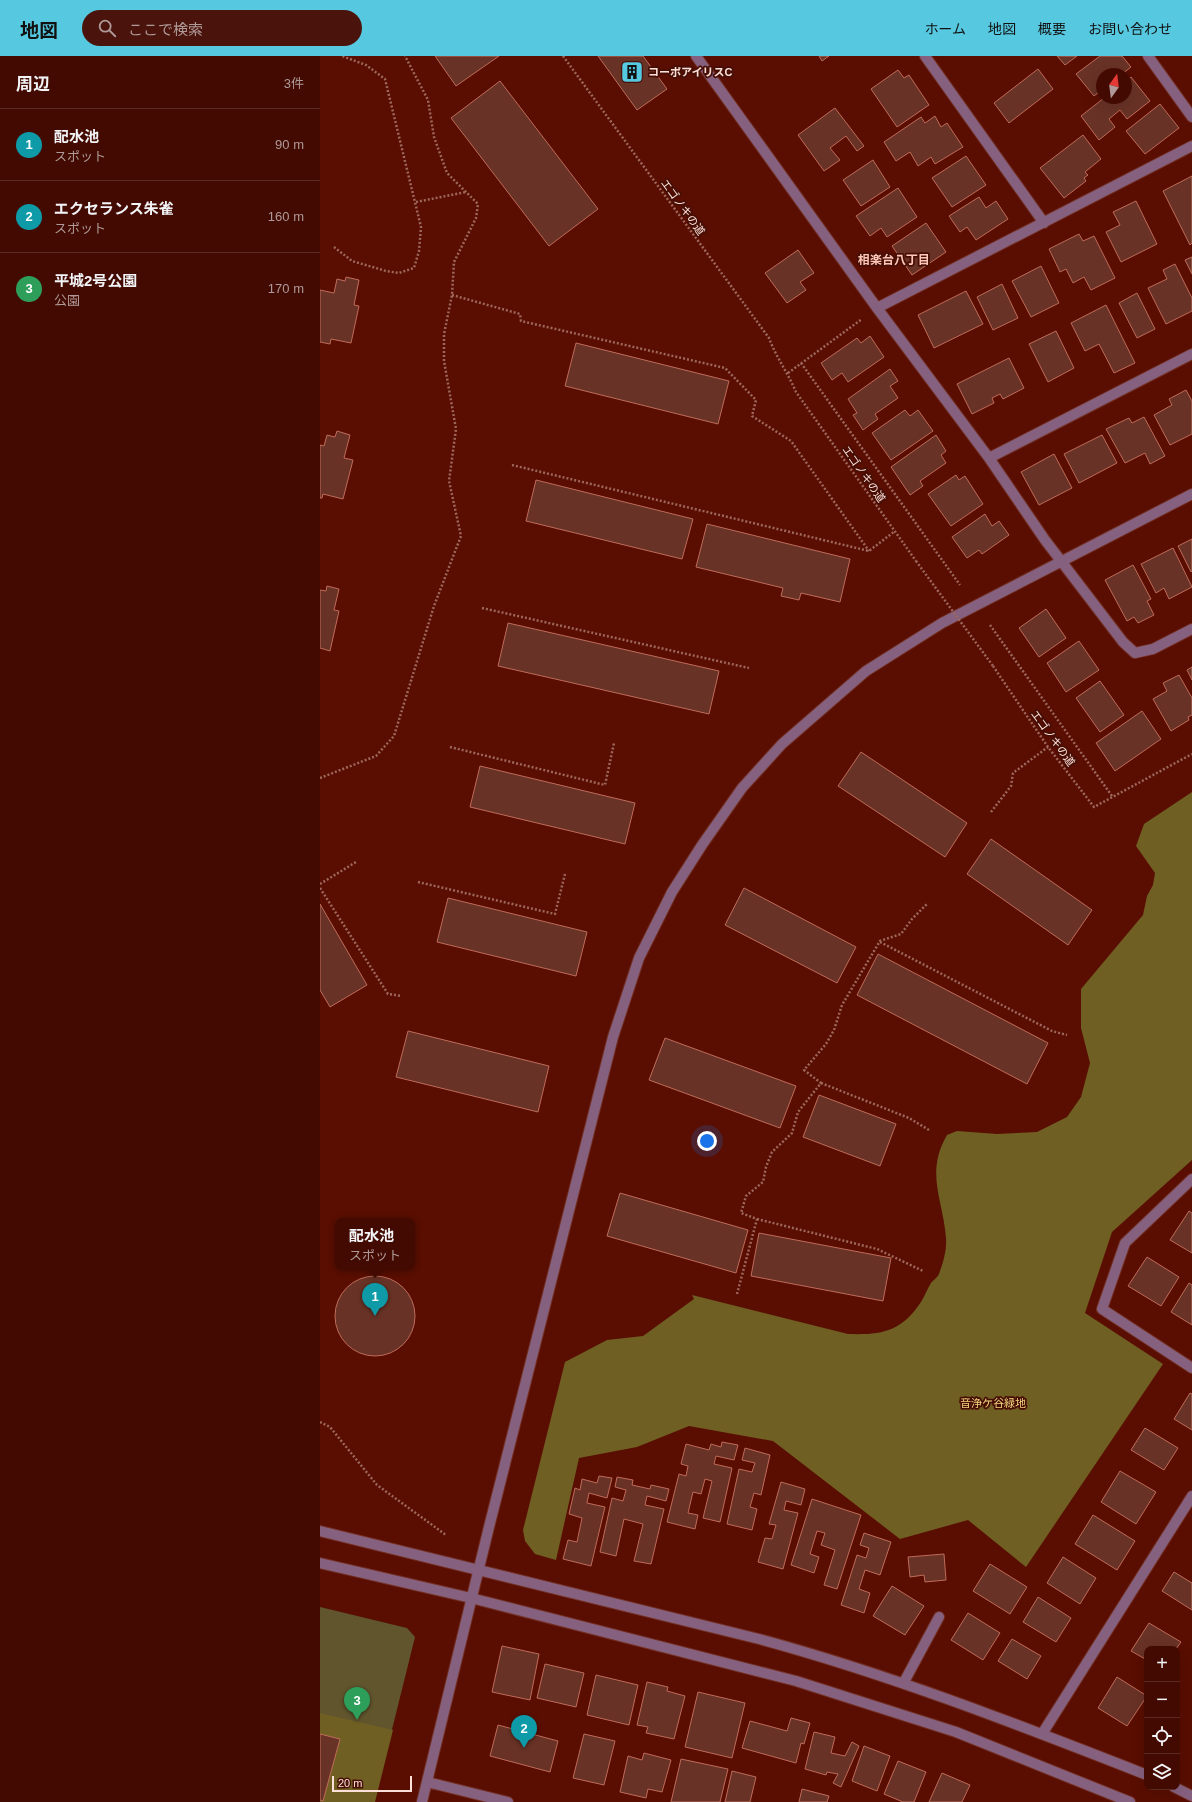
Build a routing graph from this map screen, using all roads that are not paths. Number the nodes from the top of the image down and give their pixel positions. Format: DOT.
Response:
graph roads {
  1 [pos="696,56"];
  2 [pos="925,56"];
  3 [pos="1148,56"];
  4 [pos="1192,117"];
  5 [pos="1192,146"];
  6 [pos="1044,224"];
  7 [pos="877,308"];
  8 [pos="1192,354"];
  9 [pos="989,458"];
  10 [pos="1192,494"];
  11 [pos="1060,561"];
  12 [pos="1192,629"];
  13 [pos="1190,1184"];
  14 [pos="1192,1368"];
  15 [pos="1192,1496"];
  16 [pos="320,1531"];
  17 [pos="320,1563"];
  18 [pos="478,1569"];
  19 [pos="471,1598"];
  20 [pos="939,1618"];
  21 [pos="904,1682"];
  22 [pos="1042,1734"];
  23 [pos="1144,1774"];
  24 [pos="427,1782"];
  25 [pos="1180,1790"];
  26 [pos="1192,1796"];
  27 [pos="422,1802"];
  28 [pos="508,1802"];
  29 [pos="1130,1802"];
  1 -- 7 [label="street"];
  2 -- 6 [label="street"];
  3 -- 4 [label="street"];
  5 -- 6 [label="street"];
  6 -- 7 [label="street"];
  7 -- 9 [label="street"];
  8 -- 9 [label="street"];
  9 -- 11 [label="street"];
  10 -- 11 [label="street"];
  11 -- 12 [label="street"];
  11 -- 18 [label="street"];
  13 -- 14 [label="street"];
  15 -- 22 [label="street"];
  16 -- 18 [label="street"];
  17 -- 19 [label="street"];
  18 -- 19 [label="street"];
  18 -- 21 [label="street"];
  19 -- 24 [label="street"];
  19 -- 29 [label="street"];
  20 -- 21 [label="street"];
  21 -- 22 [label="street"];
  22 -- 23 [label="street"];
  24 -- 27 [label="street"];
  24 -- 28 [label="street"];
  25 -- 26 [label="street"];
}
